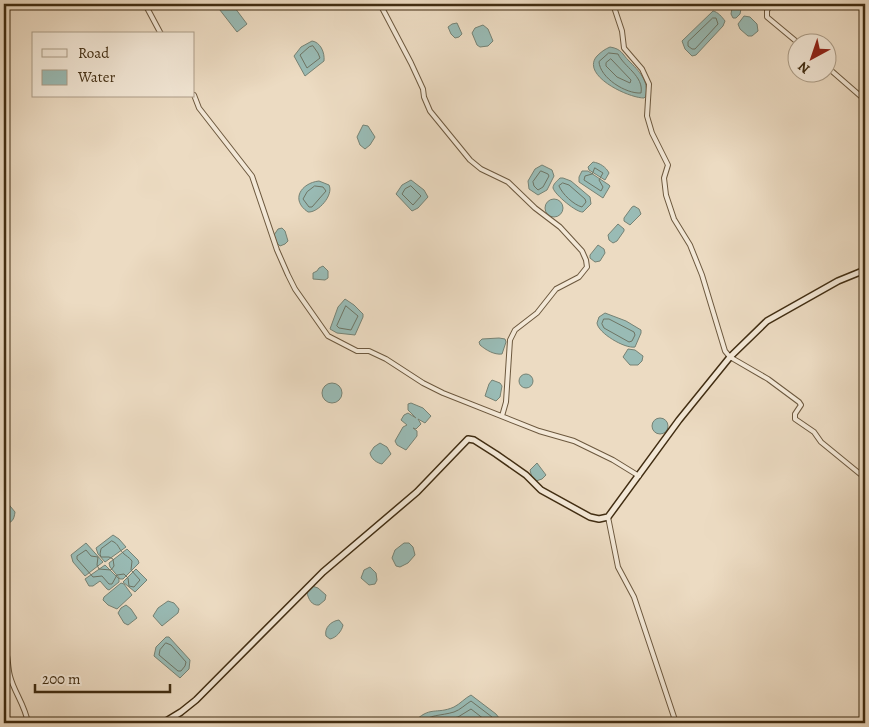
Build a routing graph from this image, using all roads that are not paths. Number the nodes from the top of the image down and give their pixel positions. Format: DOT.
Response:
graph roads {
  1 [pos="145,4"];
  2 [pos="380,4"];
  3 [pos="614,4"];
  4 [pos="770,4"];
  5 [pos="160,32"];
  6 [pos="786,33"];
  7 [pos="836,75"];
  8 [pos="195,97"];
  9 [pos="865,100"];
  10 [pos="865,270"];
  11 [pos="730,357"];
  12 [pos="502,416"];
  13 [pos="639,476"];
  14 [pos="865,478"];
  15 [pos="608,517"];
  16 [pos="4,645"];
  17 [pos="28,723"];
  18 [pos="164,723"];
  19 [pos="676,723"];
  1 -- 5 [label="street"];
  2 -- 12 [label="street"];
  3 -- 11 [label="street"];
  4 -- 6 [label="street"];
  7 -- 9 [label="street"];
  8 -- 12 [label="street"];
  10 -- 11 [label="street"];
  11 -- 13 [label="street"];
  11 -- 14 [label="street"];
  12 -- 13 [label="street"];
  13 -- 15 [label="street"];
  15 -- 18 [label="street"];
  15 -- 19 [label="street"];
  16 -- 17 [label="street"];
}
